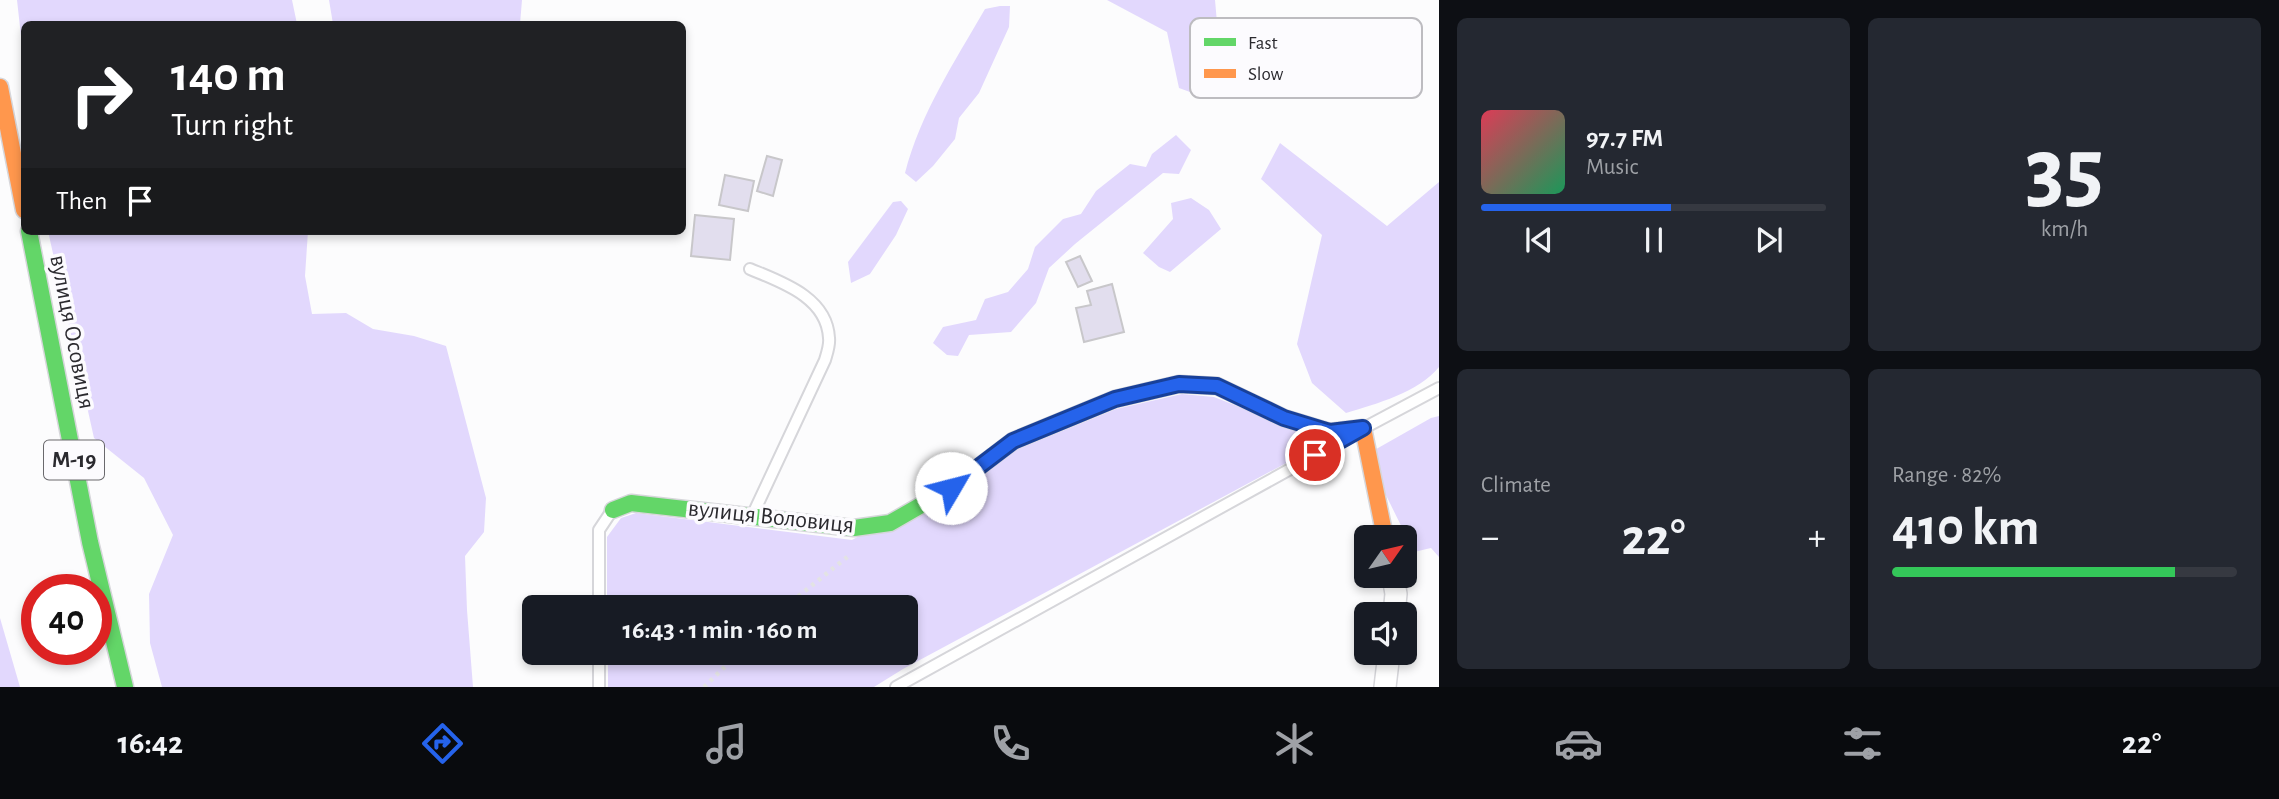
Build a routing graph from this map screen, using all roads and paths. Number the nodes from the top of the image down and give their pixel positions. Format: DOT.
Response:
graph roads {
  1 [pos="0,87"];
  2 [pos="21,195"];
  3 [pos="30,235"];
  4 [pos="750,269"];
  5 [pos="1439,387"];
  6 [pos="1363,428"];
  7 [pos="613,510"];
  8 [pos="752,517"];
  9 [pos="1383,525"];
  10 [pos="859,547"];
  11 [pos="599,595"];
  12 [pos="800,595"];
  13 [pos="599,665"];
  14 [pos="727,665"];
  15 [pos="1388,665"];
  16 [pos="125,687"];
  17 [pos="599,687"];
  18 [pos="704,687"];
  19 [pos="896,687"];
  20 [pos="1385,687"];
  1 -- 2 [label="main road"];
  3 -- 16 [label="main road, вулиця Осовиця / М-19"];
  4 -- 8 [label="lane"];
  5 -- 6 [label="lane"];
  6 -- 8 [label="main road, вулиця Воловиця"];
  6 -- 9 [label="main road"];
  6 -- 19 [label="lane"];
  7 -- 8 [label="main road, вулиця Воловиця"];
  7 -- 11 [label="lane"];
  10 -- 12 [label="path"];
  13 -- 17 [label="lane"];
  14 -- 18 [label="path"];
  15 -- 20 [label="street"];
}
